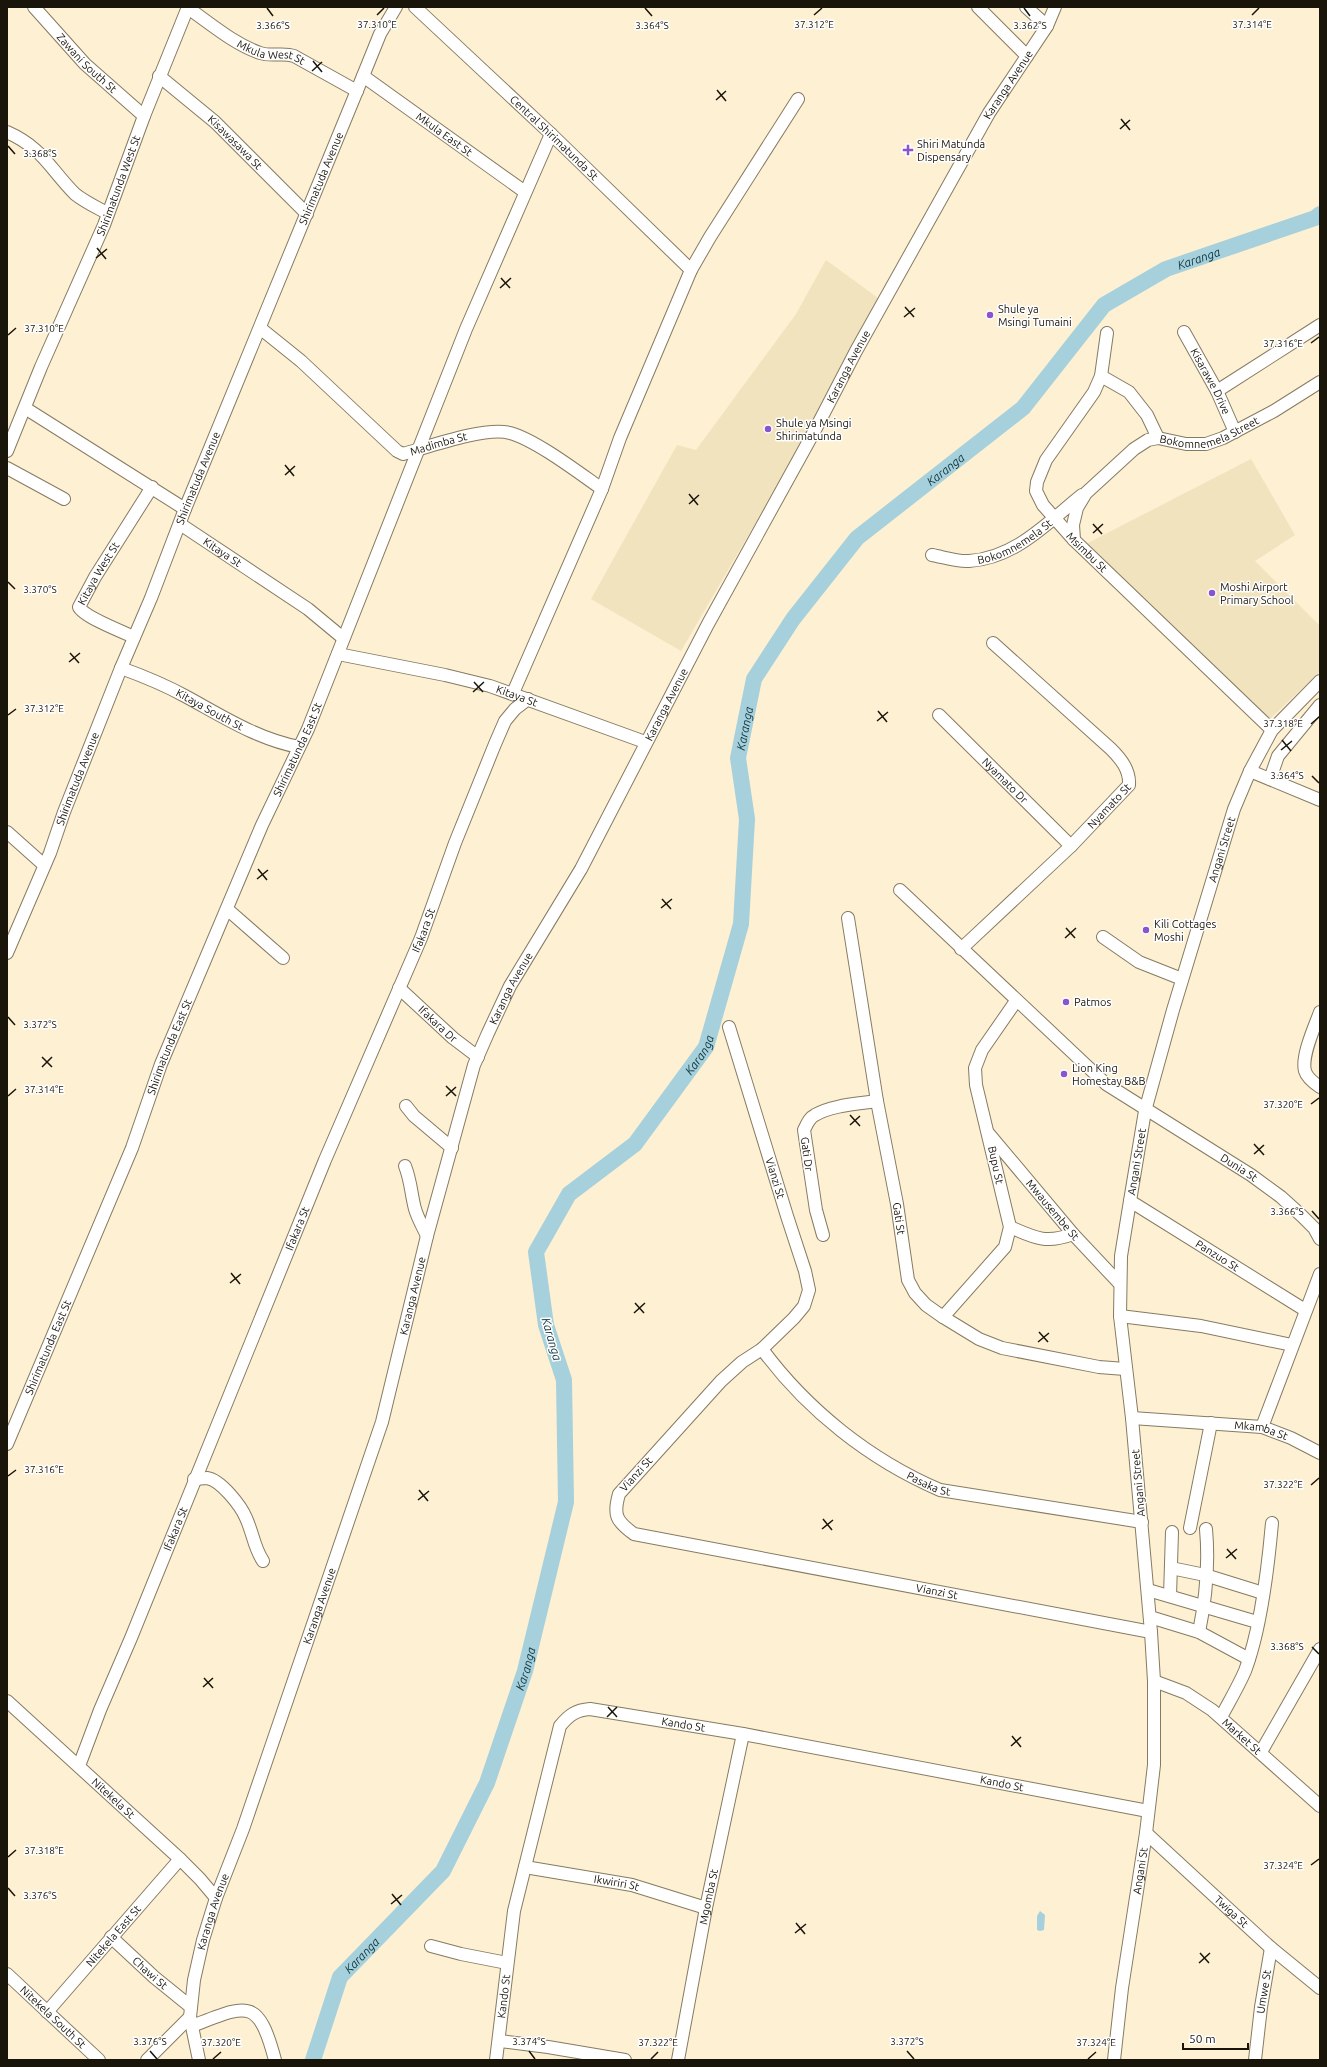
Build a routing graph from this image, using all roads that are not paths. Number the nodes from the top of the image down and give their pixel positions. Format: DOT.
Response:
graph roads {
  1 [pos="34,7"];
  2 [pos="188,7"];
  3 [pos="396,7"];
  4 [pos="415,7"];
  5 [pos="978,7"];
  6 [pos="1026,7"];
  7 [pos="1055,7"];
  8 [pos="1047,26"];
  9 [pos="1027,56"];
  10 [pos="160,76"];
  11 [pos="363,76"];
  12 [pos="357,91"];
  13 [pos="798,99"];
  14 [pos="144,116"];
  15 [pos="7,132"];
  16 [pos="551,134"];
  17 [pos="525,192"];
  18 [pos="107,213"];
  19 [pos="307,214"];
  20 [pos="691,270"];
  21 [pos="1320,325"];
  22 [pos="260,328"];
  23 [pos="1184,332"];
  24 [pos="1107,333"];
  25 [pos="1101,376"];
  26 [pos="1320,382"];
  27 [pos="1217,391"];
  28 [pos="25,408"];
  29 [pos="1235,432"];
  30 [pos="1158,438"];
  31 [pos="418,448"];
  32 [pos="7,452"];
  33 [pos="7,468"];
  34 [pos="152,487"];
  35 [pos="602,489"];
  36 [pos="1086,493"];
  37 [pos="64,499"];
  38 [pos="185,509"];
  39 [pos="1054,517"];
  40 [pos="180,524"];
  41 [pos="1074,540"];
  42 [pos="932,555"];
  43 [pos="134,638"];
  44 [pos="343,638"];
  45 [pos="993,643"];
  46 [pos="338,654"];
  47 [pos="121,668"];
  48 [pos="1320,681"];
  49 [pos="513,693"];
  50 [pos="528,699"];
  51 [pos="1320,705"];
  52 [pos="939,715"];
  53 [pos="1272,730"];
  54 [pos="645,742"];
  55 [pos="299,747"];
  56 [pos="1250,771"];
  57 [pos="1270,779"];
  58 [pos="1320,800"];
  59 [pos="7,832"];
  60 [pos="1071,846"];
  61 [pos="44,865"];
  62 [pos="900,890"];
  63 [pos="227,910"];
  64 [pos="848,918"];
  65 [pos="1103,937"];
  66 [pos="961,949"];
  67 [pos="7,953"];
  68 [pos="283,958"];
  69 [pos="1182,979"];
  70 [pos="399,988"];
  71 [pos="1016,1000"];
  72 [pos="1320,1012"];
  73 [pos="729,1026"];
  74 [pos="478,1057"];
  75 [pos="1320,1088"];
  76 [pos="877,1101"];
  77 [pos="406,1106"];
  78 [pos="1145,1110"];
  79 [pos="989,1133"];
  80 [pos="452,1148"];
  81 [pos="405,1166"];
  82 [pos="1130,1201"];
  83 [pos="1010,1227"];
  84 [pos="1073,1234"];
  85 [pos="823,1235"];
  86 [pos="427,1236"];
  87 [pos="1320,1238"];
  88 [pos="1320,1274"];
  89 [pos="1120,1284"];
  90 [pos="1305,1310"];
  91 [pos="1120,1316"];
  92 [pos="943,1317"];
  93 [pos="1292,1345"];
  94 [pos="762,1349"];
  95 [pos="1125,1369"];
  96 [pos="1132,1418"];
  97 [pos="1211,1423"];
  98 [pos="1262,1427"];
  99 [pos="7,1444"];
  100 [pos="1320,1454"];
  101 [pos="194,1479"];
  102 [pos="1142,1522"];
  103 [pos="1272,1523"];
  104 [pos="1190,1528"];
  105 [pos="1206,1529"];
  106 [pos="1172,1532"];
  107 [pos="263,1561"];
  108 [pos="1171,1568"];
  109 [pos="1205,1575"];
  110 [pos="1148,1590"];
  111 [pos="1263,1593"];
  112 [pos="1170,1596"];
  113 [pos="1204,1606"];
  114 [pos="1150,1617"];
  115 [pos="1257,1622"];
  116 [pos="1151,1632"];
  117 [pos="1199,1632"];
  118 [pos="1320,1649"];
  119 [pos="1249,1659"];
  120 [pos="1154,1681"];
  121 [pos="7,1701"];
  122 [pos="1221,1717"];
  123 [pos="743,1734"];
  124 [pos="1261,1752"];
  125 [pos="80,1766"];
  126 [pos="1320,1806"];
  127 [pos="1148,1811"];
  128 [pos="1146,1833"];
  129 [pos="180,1859"];
  130 [pos="525,1867"];
  131 [pos="216,1898"];
  132 [pos="706,1908"];
  133 [pos="112,1936"];
  134 [pos="431,1946"];
  135 [pos="1271,1948"];
  136 [pos="507,1963"];
  137 [pos="7,1974"];
  138 [pos="1319,1985"];
  139 [pos="47,2012"];
  140 [pos="191,2017"];
  141 [pos="500,2041"];
  142 [pos="99,2060"];
  143 [pos="147,2060"];
  144 [pos="199,2060"];
  145 [pos="275,2060"];
  146 [pos="496,2060"];
  147 [pos="625,2060"];
  148 [pos="678,2060"];
  149 [pos="1114,2060"];
  150 [pos="1255,2060"];
  1 -- 14 [label="street, Zawani South St"];
  2 -- 10 [label="street, Shirimatunda West St"];
  2 -- 12 [label="street, Mkula West St"];
  3 -- 11 [label="street, Shirimatuda Avenue"];
  4 -- 16 [label="street, Central Shirimatunda St"];
  5 -- 9 [label="street"];
  6 -- 8 [label="street"];
  7 -- 8 [label="street, Karanga Avenue"];
  8 -- 9 [label="street, Karanga Avenue"];
  9 -- 54 [label="street, Karanga Avenue"];
  10 -- 14 [label="street, Shirimatunda West St"];
  10 -- 19 [label="street, Kisawasawa St"];
  11 -- 12 [label="street, Shirimatuda Avenue"];
  11 -- 17 [label="street, Mkula East St"];
  12 -- 19 [label="street, Shirimatuda Avenue"];
  13 -- 20 [label="street"];
  14 -- 18 [label="street, Shirimatunda West St"];
  15 -- 18 [label="street"];
  16 -- 17 [label="street, Shirimatunda East St"];
  16 -- 20 [label="street, Central Shirimatunda St"];
  17 -- 31 [label="street, Shirimatunda East St"];
  18 -- 28 [label="street, Shirimatunda West St"];
  19 -- 22 [label="street, Shirimatuda Avenue"];
  20 -- 35 [label="street"];
  21 -- 27 [label="street"];
  22 -- 31 [label="street, Madimba St"];
  22 -- 38 [label="street, Shirimatuda Avenue"];
  23 -- 27 [label="street, Kisarawe Drive"];
  24 -- 25 [label="street, Msimbu St"];
  25 -- 30 [label="street"];
  25 -- 39 [label="street, Msimbu St"];
  26 -- 29 [label="street, Bokomnemela Street"];
  27 -- 29 [label="street, Kisarawe Drive"];
  28 -- 32 [label="street, Shirimatunda West St"];
  28 -- 34 [label="street"];
  29 -- 30 [label="street, Bokomnemela Street"];
  30 -- 36 [label="street, Bokomnemela Street"];
  31 -- 35 [label="street, Madimba St"];
  31 -- 44 [label="street, Shirimatunda East St"];
  33 -- 37 [label="street"];
  34 -- 38 [label="street"];
  34 -- 43 [label="street, Kitaya West St"];
  35 -- 49 [label="street"];
  36 -- 39 [label="street, Bokomnemela St"];
  36 -- 41 [label="street, Bokomnemela Street"];
  38 -- 40 [label="street, Shirimatuda Avenue"];
  39 -- 41 [label="street, Msimbu St"];
  39 -- 42 [label="street, Bokomnemela St"];
  40 -- 43 [label="street, Shirimatuda Avenue"];
  40 -- 44 [label="street, Kitaya St"];
  41 -- 53 [label="street, Msimbu St"];
  43 -- 47 [label="street, Shirimatuda Avenue"];
  44 -- 46 [label="street, Shirimatunda East St"];
  45 -- 60 [label="street, Nyamato St"];
  46 -- 49 [label="street, Kitaya St"];
  46 -- 55 [label="street, Shirimatunda East St"];
  47 -- 55 [label="street, Kitaya South St"];
  47 -- 61 [label="street, Shirimatuda Avenue"];
  48 -- 53 [label="street, Angani Street"];
  49 -- 50 [label="street, Kitaya St"];
  50 -- 54 [label="street, Kitaya St"];
  50 -- 70 [label="street, Ifakara St"];
  51 -- 57 [label="street"];
  52 -- 60 [label="street, Nyamato Dr"];
  53 -- 56 [label="street, Angani Street"];
  54 -- 74 [label="street, Karanga Avenue"];
  55 -- 63 [label="street, Shirimatunda East St"];
  56 -- 57 [label="street"];
  56 -- 69 [label="street, Angani Street"];
  57 -- 58 [label="street"];
  59 -- 61 [label="street"];
  60 -- 66 [label="street, Nyamato St"];
  61 -- 67 [label="street, Shirimatuda Avenue"];
  62 -- 66 [label="street"];
  63 -- 68 [label="street"];
  63 -- 99 [label="street, Shirimatunda East St"];
  64 -- 76 [label="street, Gati St"];
  65 -- 69 [label="street"];
  66 -- 71 [label="street"];
  69 -- 78 [label="street, Angani Street"];
  70 -- 74 [label="street, Ifakara Dr"];
  70 -- 101 [label="street, Ifakara St"];
  71 -- 78 [label="street"];
  71 -- 79 [label="street, Bupu St"];
  72 -- 75 [label="street"];
  73 -- 94 [label="street, Vianzi St"];
  74 -- 80 [label="street, Karanga Avenue"];
  76 -- 85 [label="street, Gati Dr"];
  76 -- 92 [label="street, Gati St"];
  77 -- 80 [label="street"];
  78 -- 82 [label="street, Angani Street"];
  78 -- 87 [label="street, Dunia St"];
  79 -- 83 [label="street, Bupu St"];
  79 -- 84 [label="street, Mwausembe St"];
  80 -- 86 [label="street, Karanga Avenue"];
  81 -- 86 [label="street"];
  82 -- 89 [label="street, Angani Street"];
  82 -- 90 [label="street, Panzuo St"];
  83 -- 84 [label="street"];
  83 -- 92 [label="street, Bupu St"];
  84 -- 89 [label="street, Mwausembe St"];
  86 -- 131 [label="street, Karanga Avenue"];
  88 -- 90 [label="street"];
  89 -- 91 [label="street, Angani Street"];
  90 -- 93 [label="street"];
  91 -- 93 [label="street"];
  91 -- 95 [label="street, Angani Street"];
  92 -- 95 [label="street, Gati St"];
  93 -- 98 [label="street"];
  94 -- 102 [label="street, Pasaka St"];
  94 -- 116 [label="street, Vianzi St"];
  95 -- 96 [label="street, Angani Street"];
  96 -- 97 [label="street, Mkamba St"];
  96 -- 102 [label="street, Angani Street"];
  97 -- 98 [label="street, Mkamba St"];
  97 -- 104 [label="street"];
  98 -- 100 [label="street, Mkamba St"];
  101 -- 107 [label="street"];
  101 -- 125 [label="street, Ifakara St"];
  102 -- 110 [label="street, Angani Street"];
  103 -- 111 [label="street"];
  105 -- 109 [label="street"];
  106 -- 108 [label="street"];
  108 -- 109 [label="street"];
  108 -- 112 [label="street"];
  109 -- 111 [label="street"];
  109 -- 113 [label="street"];
  110 -- 112 [label="street"];
  110 -- 114 [label="street, Angani Street"];
  111 -- 115 [label="street"];
  112 -- 113 [label="street"];
  113 -- 115 [label="street"];
  113 -- 117 [label="street"];
  114 -- 116 [label="street, Angani Street"];
  114 -- 117 [label="street"];
  115 -- 119 [label="street"];
  116 -- 120 [label="street, Angani Street"];
  117 -- 119 [label="street"];
  118 -- 124 [label="street"];
  119 -- 122 [label="street"];
  120 -- 122 [label="street, Market St"];
  120 -- 127 [label="street, Angani St"];
  121 -- 125 [label="street, Nitekela St"];
  122 -- 124 [label="street, Market St"];
  123 -- 127 [label="street, Kando St"];
  123 -- 130 [label="street, Kando St"];
  123 -- 132 [label="street, Mgomba St"];
  124 -- 126 [label="street, Market St"];
  125 -- 129 [label="street, Nitekela St"];
  127 -- 128 [label="street, Angani St"];
  128 -- 135 [label="street, Twiga St"];
  128 -- 149 [label="street, Angani St"];
  129 -- 131 [label="street, Nitekela St"];
  129 -- 133 [label="street, Nitekela East St"];
  130 -- 132 [label="street, Ikwiriri St"];
  130 -- 136 [label="street, Kando St"];
  131 -- 140 [label="street, Karanga Avenue"];
  132 -- 148 [label="street, Mgomba St"];
  133 -- 139 [label="street, Nitekela East St"];
  133 -- 140 [label="street, Chawi St"];
  134 -- 136 [label="street"];
  135 -- 138 [label="street, Twiga St"];
  135 -- 150 [label="street, Umwe St"];
  136 -- 141 [label="street, Kando St"];
  137 -- 139 [label="street, Nitekela South St"];
  139 -- 142 [label="street, Nitekela South St"];
  140 -- 143 [label="street"];
  140 -- 144 [label="street, Karanga Avenue"];
  140 -- 145 [label="street"];
  141 -- 146 [label="street, Kando St"];
  141 -- 147 [label="street"];
}
